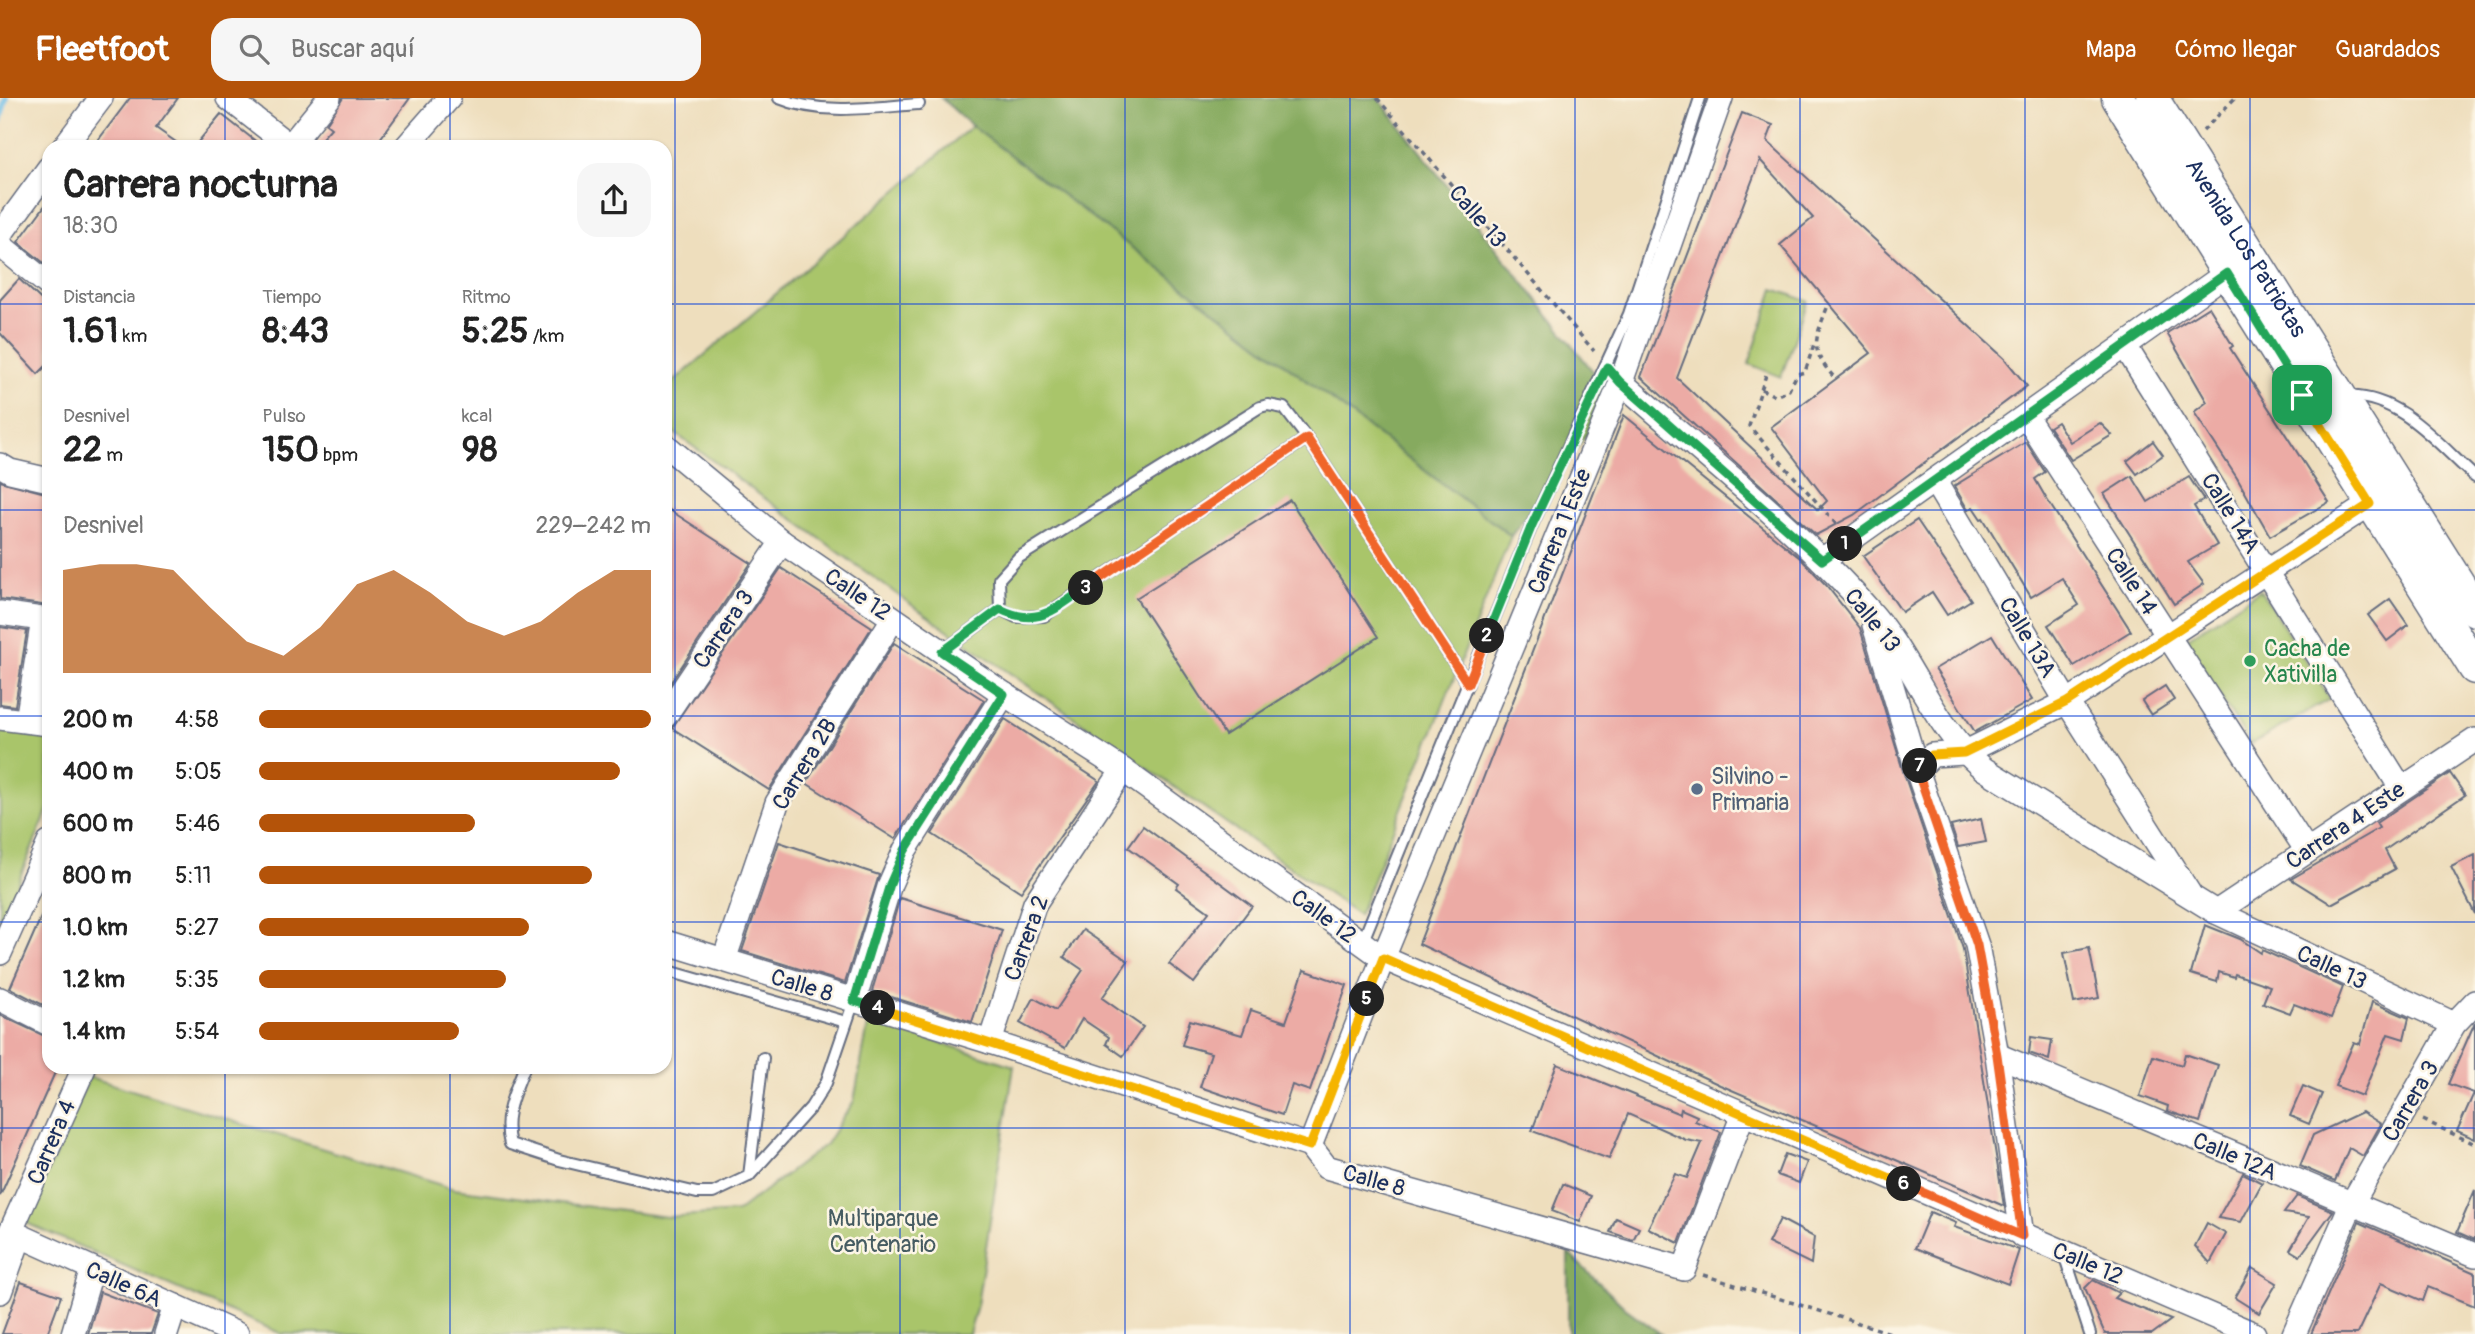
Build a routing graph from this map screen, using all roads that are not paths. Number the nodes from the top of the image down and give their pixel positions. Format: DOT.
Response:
graph roads {
  1 [pos="101,98"];
  2 [pos="228,98"];
  3 [pos="329,98"];
  4 [pos="779,98"];
  5 [pos="1700,98"];
  6 [pos="1721,98"];
  7 [pos="2118,98"];
  8 [pos="2152,98"];
  9 [pos="444,100"];
  10 [pos="919,104"];
  11 [pos="73,140"];
  12 [pos="282,140"];
  13 [pos="295,140"];
  14 [pos="412,140"];
  15 [pos="42,177"];
  16 [pos="0,234"];
  17 [pos="0,245"];
  18 [pos="2227,273"];
  19 [pos="42,279"];
  20 [pos="2125,346"];
  21 [pos="1614,375"];
  22 [pos="2335,387"];
  23 [pos="2302,395"];
  24 [pos="2027,418"];
  25 [pos="1307,438"];
  26 [pos="672,458"];
  27 [pos="0,465"];
  28 [pos="2475,477"];
  29 [pos="42,478"];
  30 [pos="1935,482"];
  31 [pos="2370,504"];
  32 [pos="782,542"];
  33 [pos="1822,560"];
  34 [pos="2267,571"];
  35 [pos="1000,609"];
  36 [pos="1869,610"];
  37 [pos="2475,610"];
  38 [pos="0,613"];
  39 [pos="42,619"];
  40 [pos="894,619"];
  41 [pos="2168,637"];
  42 [pos="942,652"];
  43 [pos="2475,668"];
  44 [pos="42,672"];
  45 [pos="1468,684"];
  46 [pos="1004,694"];
  47 [pos="2067,702"];
  48 [pos="672,706"];
  49 [pos="0,718"];
  50 [pos="38,723"];
  51 [pos="2475,740"];
  52 [pos="1964,753"];
  53 [pos="1123,770"];
  54 [pos="1917,770"];
  55 [pos="2400,788"];
  56 [pos="2306,851"];
  57 [pos="42,859"];
  58 [pos="2191,896"];
  59 [pos="2216,912"];
  60 [pos="1362,943"];
  61 [pos="672,944"];
  62 [pos="0,953"];
  63 [pos="1383,958"];
  64 [pos="724,960"];
  65 [pos="672,972"];
  66 [pos="0,999"];
  67 [pos="2475,1002"];
  68 [pos="850,1012"];
  69 [pos="42,1020"];
  70 [pos="2454,1024"];
  71 [pos="990,1042"];
  72 [pos="1997,1055"];
  73 [pos="763,1058"];
  74 [pos="81,1074"];
  75 [pos="522,1074"];
  76 [pos="1743,1114"];
  77 [pos="1310,1146"];
  78 [pos="749,1176"];
  79 [pos="2351,1206"];
  80 [pos="2022,1236"];
  81 [pos="7,1243"];
  82 [pos="2064,1254"];
  83 [pos="2475,1255"];
  84 [pos="92,1269"];
  85 [pos="0,1292"];
  86 [pos="174,1306"];
  87 [pos="73,1334"];
  88 [pos="166,1334"];
  89 [pos="237,1334"];
  90 [pos="2090,1334"];
  91 [pos="2254,1334"];
  92 [pos="2294,1334"];
  1 -- 11 [label="street"];
  2 -- 12 [label="street"];
  3 -- 13 [label="street"];
  4 -- 10 [label="lane"];
  5 -- 21 [label="lane"];
  6 -- 21 [label="street, Carrera 1 Este"];
  7 -- 18 [label="main road, Avenida Los Patriotas"];
  8 -- 22 [label="main road, Avenida Los Patriotas"];
  9 -- 14 [label="street"];
  15 -- 16 [label="street"];
  17 -- 19 [label="street"];
  18 -- 20 [label="street"];
  18 -- 23 [label="main road, Avenida Los Patriotas"];
  20 -- 24 [label="street"];
  20 -- 34 [label="street, Calle 14A"];
  21 -- 33 [label="street, Calle 13"];
  21 -- 45 [label="lane"];
  21 -- 63 [label="street, Carrera 1 Este"];
  22 -- 23 [label="main road"];
  22 -- 28 [label="lane"];
  22 -- 37 [label="main road, Avenida Los Patriotas"];
  23 -- 31 [label="main road, Avenida Los Patriotas"];
  24 -- 30 [label="street"];
  24 -- 41 [label="street, Calle 14"];
  25 -- 35 [label="lane"];
  25 -- 35 [label="lane"];
  25 -- 45 [label="lane"];
  26 -- 32 [label="street, Calle 12"];
  27 -- 29 [label="street"];
  30 -- 33 [label="street"];
  30 -- 47 [label="street, Calle 13A"];
  31 -- 34 [label="street"];
  31 -- 43 [label="main road, Avenida Los Patriotas"];
  32 -- 40 [label="street, Calle 12"];
  32 -- 48 [label="street, Carrera 3"];
  33 -- 36 [label="street, Calle 13"];
  34 -- 41 [label="street"];
  34 -- 55 [label="street, Calle 14A"];
  35 -- 42 [label="lane"];
  36 -- 52 [label="street, Calle 13"];
  36 -- 54 [label="street"];
  38 -- 39 [label="street"];
  40 -- 42 [label="street, Calle 12"];
  40 -- 64 [label="street, Carrera 2B"];
  41 -- 47 [label="street"];
  41 -- 56 [label="street, Calle 14"];
  42 -- 46 [label="street, Calle 12"];
  44 -- 50 [label="street"];
  45 -- 60 [label="lane"];
  46 -- 53 [label="street, Calle 12"];
  46 -- 68 [label="street"];
  47 -- 52 [label="street"];
  47 -- 58 [label="street, Calle 13A"];
  49 -- 50 [label="street"];
  51 -- 55 [label="street, Carrera 4 Este"];
  52 -- 54 [label="street"];
  52 -- 58 [label="street, Calle 13"];
  53 -- 60 [label="street, Calle 12"];
  53 -- 71 [label="street, Carrera 2"];
  54 -- 72 [label="street"];
  55 -- 56 [label="street, Carrera 4 Este"];
  56 -- 59 [label="street, Carrera 4 Este"];
  57 -- 62 [label="street"];
  58 -- 59 [label="street, Calle 13"];
  59 -- 70 [label="street, Calle 13"];
  60 -- 63 [label="street, Calle 12"];
  61 -- 64 [label="street, Calle 8"];
  63 -- 76 [label="street, Calle 12"];
  63 -- 77 [label="street, Carrera 1 Este"];
  64 -- 68 [label="street, Calle 8"];
  65 -- 68 [label="lane"];
  66 -- 69 [label="street"];
  67 -- 70 [label="street, Carrera 3"];
  68 -- 71 [label="street, Calle 8"];
  68 -- 78 [label="lane"];
  70 -- 79 [label="street, Carrera 3"];
  71 -- 77 [label="street, Calle 8"];
  72 -- 79 [label="street, Calle 12A"];
  72 -- 80 [label="street"];
  73 -- 78 [label="lane"];
  74 -- 81 [label="street, Carrera 4"];
  75 -- 78 [label="lane"];
  76 -- 77 [label="street, Calle 8"];
  76 -- 80 [label="street, Calle 12"];
  79 -- 83 [label="street, Calle 12A"];
  79 -- 92 [label="street, Carrera 3"];
  80 -- 82 [label="street, Calle 12"];
  81 -- 84 [label="street, Calle 6A"];
  81 -- 85 [label="street, Carrera 4"];
  82 -- 90 [label="lane"];
  82 -- 91 [label="street, Calle 12"];
  84 -- 86 [label="street, Calle 6A"];
  84 -- 87 [label="street"];
  86 -- 88 [label="street"];
  86 -- 89 [label="street, Calle 6A"];
}
